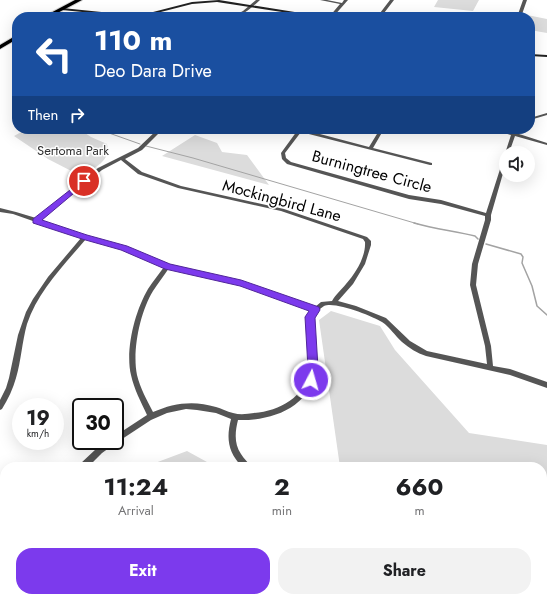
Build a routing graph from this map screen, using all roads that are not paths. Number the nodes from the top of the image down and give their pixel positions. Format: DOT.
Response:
graph roads {
  1 [pos="79,0"];
  2 [pos="85,0"];
  3 [pos="258,0"];
  4 [pos="322,0"];
  5 [pos="346,0"];
  6 [pos="392,0"];
  7 [pos="525,0"];
  8 [pos="205,1"];
  9 [pos="343,4"];
  10 [pos="251,6"];
  11 [pos="64,9"];
  12 [pos="75,9"];
  13 [pos="57,12"];
  14 [pos="60,12"];
  15 [pos="93,12"];
  16 [pos="152,12"];
  17 [pos="244,12"];
  18 [pos="291,12"];
  19 [pos="336,12"];
  20 [pos="383,12"];
  21 [pos="521,12"];
  22 [pos="12,35"];
  23 [pos="12,40"];
  24 [pos="0,41"];
  25 [pos="0,47"];
  26 [pos="535,55"];
  27 [pos="547,56"];
  28 [pos="547,114"];
  29 [pos="535,118"];
  30 [pos="156,134"];
  31 [pos="295,134"];
  32 [pos="314,134"];
  33 [pos="379,134"];
  34 [pos="512,134"];
  35 [pos="521,134"];
  36 [pos="547,144"];
  37 [pos="508,146"];
  38 [pos="370,148"];
  39 [pos="121,158"];
  40 [pos="430,164"];
  41 [pos="499,178"];
  42 [pos="0,210"];
  43 [pos="488,215"];
  44 [pos="36,221"];
  45 [pos="85,238"];
  46 [pos="168,266"];
  47 [pos="334,303"];
  48 [pos="316,310"];
  49 [pos="490,366"];
  50 [pos="547,385"];
  51 [pos="0,407"];
  52 [pos="151,416"];
  53 [pos="235,417"];
  54 [pos="124,434"];
  55 [pos="100,450"];
  56 [pos="88,462"];
  57 [pos="242,462"];
  1 -- 11 [label="main road"];
  2 -- 12 [label="main road"];
  3 -- 10 [label="street"];
  4 -- 9 [label="street"];
  5 -- 9 [label="street"];
  6 -- 20 [label="street"];
  7 -- 21 [label="street"];
  8 -- 10 [label="street"];
  8 -- 16 [label="street"];
  9 -- 19 [label="street"];
  10 -- 17 [label="street"];
  10 -- 18 [label="street"];
  11 -- 12 [label="main road"];
  11 -- 13 [label="main road"];
  11 -- 14 [label="main road"];
  12 -- 15 [label="street"];
  22 -- 24 [label="main road"];
  23 -- 25 [label="main road"];
  26 -- 27 [label="street"];
  28 -- 29 [label="street"];
  30 -- 39 [label="street"];
  31 -- 43 [label="street, Burningtree Circle"];
  32 -- 38 [label="street"];
  33 -- 38 [label="street"];
  34 -- 37 [label="street"];
  35 -- 36 [label="street"];
  38 -- 40 [label="street"];
  39 -- 44 [label="street"];
  39 -- 47 [label="street, Mockingbird Lane"];
  41 -- 43 [label="street"];
  42 -- 44 [label="street"];
  43 -- 49 [label="street"];
  44 -- 45 [label="street"];
  45 -- 46 [label="street"];
  45 -- 51 [label="street"];
  46 -- 48 [label="street"];
  46 -- 52 [label="street"];
  47 -- 48 [label="street"];
  47 -- 49 [label="street"];
  48 -- 53 [label="street"];
  49 -- 50 [label="street"];
  52 -- 53 [label="street"];
  52 -- 54 [label="street"];
  53 -- 57 [label="street"];
  55 -- 56 [label="street"];
}
